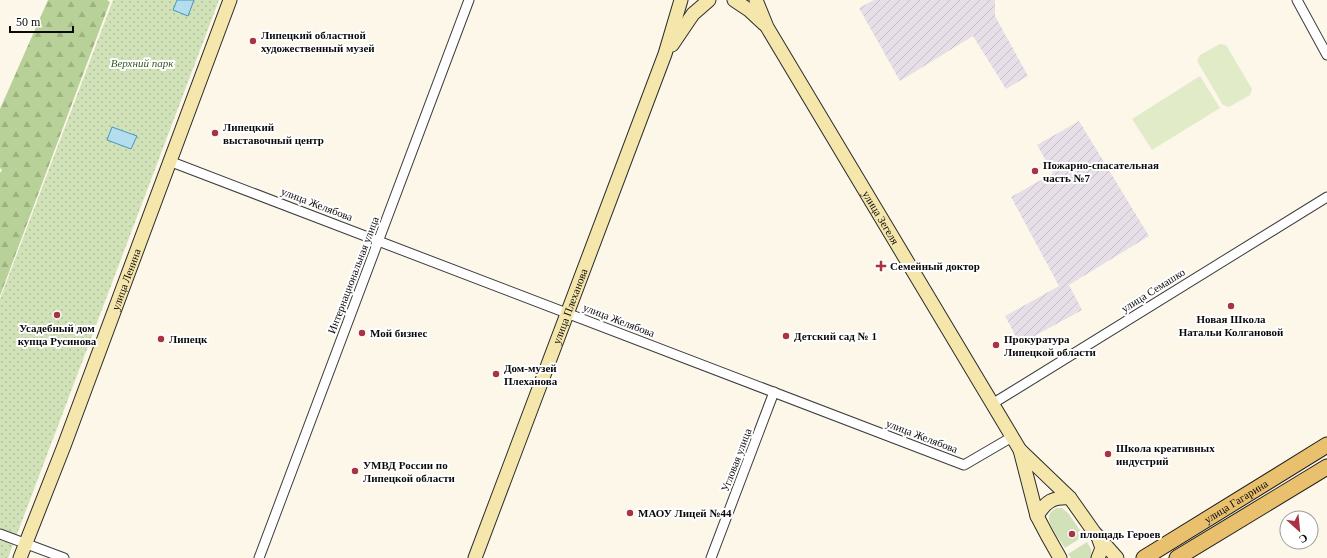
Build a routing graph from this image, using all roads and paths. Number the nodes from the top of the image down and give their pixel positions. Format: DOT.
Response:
graph roads {
  1 [pos="230,0"];
  2 [pos="469,0"];
  3 [pos="681,0"];
  4 [pos="709,0"];
  5 [pos="734,0"];
  6 [pos="756,0"];
  7 [pos="1297,0"];
  8 [pos="767,26"];
  9 [pos="665,54"];
  10 [pos="1327,55"];
  11 [pos="169,161"];
  12 [pos="1327,197"];
  13 [pos="378,241"];
  14 [pos="567,313"];
  15 [pos="774,392"];
  16 [pos="992,404"];
  17 [pos="1012,437"];
  18 [pos="1327,445"];
  19 [pos="1020,450"];
  20 [pos="1327,467"];
  21 [pos="1070,498"];
  22 [pos="1038,516"];
  23 [pos="0,534"];
  24 [pos="1046,535"];
  25 [pos="1098,536"];
  26 [pos="26,543"];
  27 [pos="20,558"];
  28 [pos="64,558"];
  29 [pos="259,558"];
  30 [pos="474,558"];
  31 [pos="711,558"];
  32 [pos="1054,558"];
  33 [pos="1060,558"];
  34 [pos="1098,558"];
  35 [pos="1117,558"];
  36 [pos="1144,558"];
  37 [pos="1178,558"];
  1 -- 11 [label="main road, улица Ленина"];
  2 -- 13 [label="street, Интернациональная улица"];
  3 -- 9 [label="main road, улица Плеханова"];
  4 -- 9 [label="main road, улица Плеханова"];
  5 -- 8 [label="main road, улица Зегеля"];
  6 -- 8 [label="main road, улица Зегеля"];
  7 -- 10 [label="street"];
  8 -- 16 [label="main road, улица Зегеля"];
  9 -- 14 [label="main road, улица Плеханова"];
  11 -- 13 [label="street, улица Желябова"];
  11 -- 26 [label="main road, улица Ленина"];
  12 -- 16 [label="street, улица Семашко"];
  13 -- 14 [label="street, улица Желябова"];
  13 -- 29 [label="street, Интернациональная улица"];
  14 -- 15 [label="street, улица Желябова"];
  14 -- 30 [label="main road, улица Плеханова"];
  15 -- 17 [label="street, улица Желябова"];
  15 -- 31 [label="street, Угловая улица"];
  16 -- 17 [label="main road, улица Зегеля"];
  17 -- 19 [label="main road, улица Зегеля"];
  18 -- 36 [label="main road, улица Гагарина"];
  19 -- 21 [label="main road"];
  19 -- 22 [label="main road"];
  20 -- 37 [label="main road, улица Гагарина"];
  21 -- 22 [label="main road"];
  21 -- 25 [label="main road"];
  22 -- 24 [label="main road"];
  23 -- 26 [label="street"];
  24 -- 32 [label="main road"];
  24 -- 33 [label="main road"];
  25 -- 34 [label="main road"];
  25 -- 35 [label="main road"];
  26 -- 27 [label="main road, улица Ленина"];
  26 -- 28 [label="street"];
}
